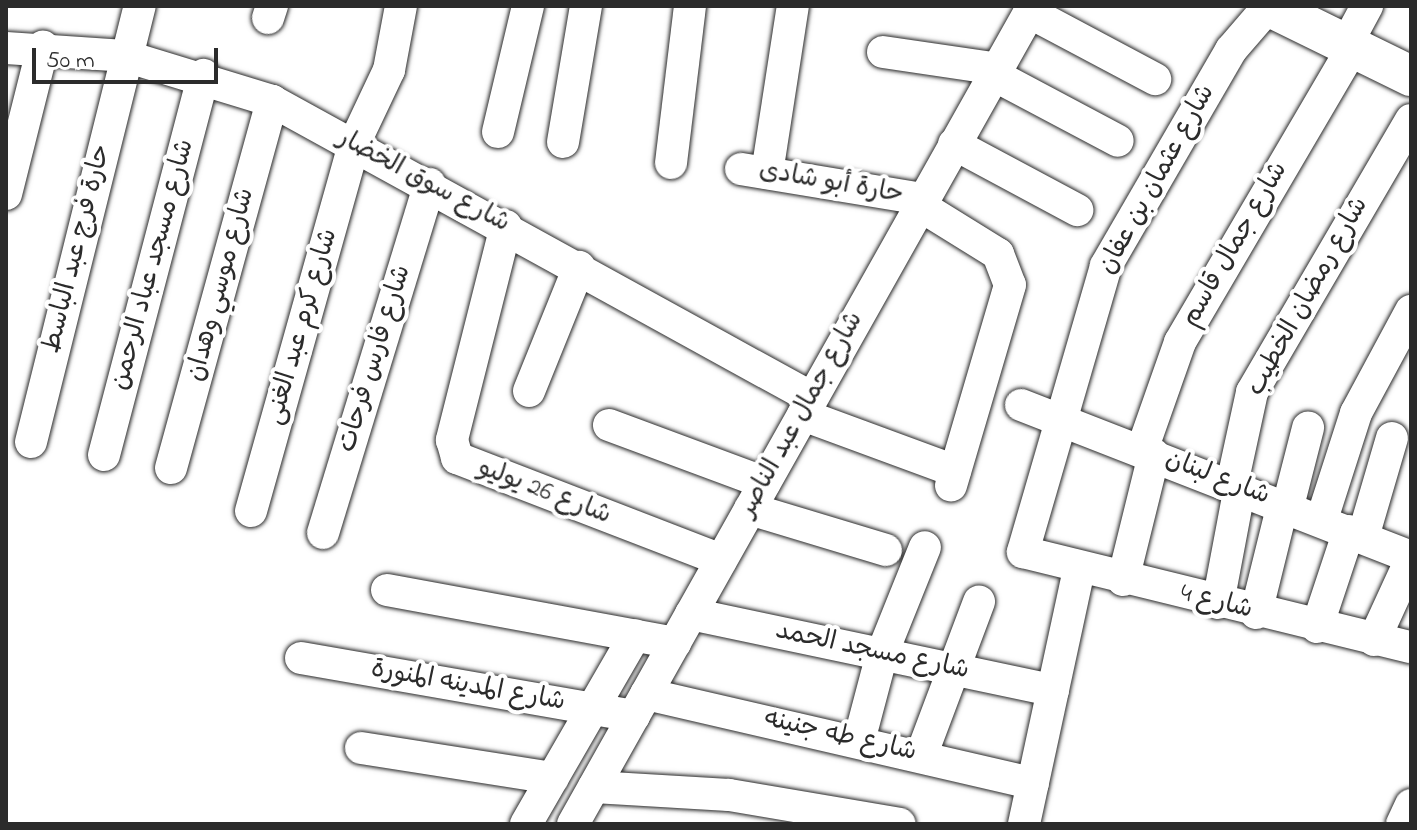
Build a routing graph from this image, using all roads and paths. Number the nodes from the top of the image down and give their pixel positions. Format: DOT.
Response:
graph roads {
  1 [pos="140,6"];
  2 [pos="401,6"];
  3 [pos="528,6"];
  4 [pos="586,6"];
  5 [pos="690,6"];
  6 [pos="793,6"];
  7 [pos="1268,6"];
  8 [pos="1367,6"];
  9 [pos="1031,9"];
  10 [pos="43,47"];
  11 [pos="6,48"];
  12 [pos="1348,48"];
  13 [pos="883,52"];
  14 [pos="125,56"];
  15 [pos="996,72"];
  16 [pos="204,75"];
  17 [pos="1411,76"];
  18 [pos="1155,79"];
  19 [pos="272,101"];
  20 [pos="1411,120"];
  21 [pos="498,132"];
  22 [pos="1118,141"];
  23 [pos="563,142"];
  24 [pos="354,144"];
  25 [pos="954,144"];
  26 [pos="671,163"];
  27 [pos="430,184"];
  28 [pos="6,194"];
  29 [pos="920,202"];
  30 [pos="1077,210"];
  31 [pos="506,226"];
  32 [pos="579,267"];
  33 [pos="1411,311"];
  34 [pos="529,391"];
  35 [pos="1021,405"];
  36 [pos="808,406"];
  37 [pos="1060,420"];
  38 [pos="609,425"];
  39 [pos="1308,428"];
  40 [pos="1392,438"];
  41 [pos="31,442"];
  42 [pos="1148,453"];
  43 [pos="104,455"];
  44 [pos="171,468"];
  45 [pos="1236,486"];
  46 [pos="758,496"];
  47 [pos="1285,505"];
  48 [pos="251,511"];
  49 [pos="1345,529"];
  50 [pos="323,533"];
  51 [pos="925,547"];
  52 [pos="886,550"];
  53 [pos="1023,552"];
  54 [pos="1411,558"];
  55 [pos="721,560"];
  56 [pos="1079,570"];
  57 [pos="1123,580"];
  58 [pos="387,590"];
  59 [pos="979,602"];
  60 [pos="1218,603"];
  61 [pos="1256,613"];
  62 [pos="691,614"];
  63 [pos="1317,627"];
  64 [pos="635,635"];
  65 [pos="1374,640"];
  66 [pos="675,643"];
  67 [pos="1411,647"];
  68 [pos="882,654"];
  69 [pos="301,658"];
  70 [pos="954,669"];
  71 [pos="1053,690"];
  72 [pos="640,705"];
  73 [pos="593,708"];
  74 [pos="859,741"];
  75 [pos="361,748"];
  76 [pos="921,756"];
  77 [pos="553,778"];
  78 [pos="1033,783"];
  79 [pos="594,787"];
  80 [pos="1411,805"];
  81 [pos="526,824"];
  82 [pos="573,824"];
  83 [pos="900,824"];
  84 [pos="1024,824"];
  85 [pos="1402,824"];
  1 -- 14 [label="street, حارة فرج عبد الباسط"];
  2 -- 24 [label="street, شارع كرم عبد الغنى"];
  3 -- 21 [label="street"];
  4 -- 23 [label="street"];
  5 -- 26 [label="street"];
  6 -- 29 [label="street, حارة أبو شادى"];
  7 -- 12 [label="main road"];
  7 -- 37 [label="street, شارع عثمان بن عفان"];
  8 -- 12 [label="street, شارع جمال قاسم"];
  9 -- 15 [label="street, شارع جمال عبد الناصر"];
  9 -- 18 [label="street"];
  10 -- 11 [label="street, شارع سوق الخضار"];
  10 -- 14 [label="street, شارع سوق الخضار"];
  10 -- 28 [label="street"];
  12 -- 17 [label="main road"];
  12 -- 42 [label="street, شارع جمال قاسم"];
  13 -- 15 [label="street"];
  14 -- 16 [label="street, شارع سوق الخضار"];
  14 -- 41 [label="street, حارة فرج عبد الباسط"];
  15 -- 22 [label="street"];
  15 -- 25 [label="street, شارع جمال عبد الناصر"];
  16 -- 19 [label="street, شارع سوق الخضار"];
  16 -- 43 [label="street, شارع مسجد عباد الرحمن"];
  19 -- 24 [label="street, شارع سوق الخضار"];
  19 -- 44 [label="street, شارع موسي وهدان"];
  20 -- 45 [label="street, شارع رمضان الخطيب"];
  24 -- 27 [label="street, شارع سوق الخضار"];
  24 -- 48 [label="street, شارع كرم عبد الغنى"];
  25 -- 29 [label="street, شارع جمال عبد الناصر"];
  25 -- 30 [label="street"];
  27 -- 31 [label="street, شارع سوق الخضار"];
  27 -- 50 [label="street, شارع فارس فرحات"];
  29 -- 36 [label="street, شارع جمال عبد الناصر"];
  29 -- 36 [label="street, شارع سوق الخضار"];
  31 -- 32 [label="street, شارع سوق الخضار"];
  31 -- 55 [label="street, شارع 26 يوليو"];
  32 -- 34 [label="street"];
  32 -- 36 [label="street, شارع سوق الخضار"];
  33 -- 49 [label="street"];
  35 -- 37 [label="street, شارع لبنان"];
  36 -- 46 [label="street, شارع جمال عبد الناصر"];
  37 -- 42 [label="street, شارع لبنان"];
  37 -- 53 [label="street, شارع عثمان بن عفان"];
  38 -- 46 [label="street"];
  39 -- 47 [label="street"];
  40 -- 49 [label="street"];
  42 -- 45 [label="street, شارع لبنان"];
  42 -- 57 [label="street, شارع جمال قاسم"];
  45 -- 47 [label="street, شارع لبنان"];
  45 -- 60 [label="street, شارع رمضان الخطيب"];
  46 -- 52 [label="street"];
  46 -- 55 [label="street, شارع جمال عبد الناصر"];
  47 -- 49 [label="street, شارع لبنان"];
  47 -- 61 [label="street"];
  49 -- 54 [label="street, شارع لبنان"];
  49 -- 63 [label="street"];
  51 -- 68 [label="street"];
  53 -- 56 [label="street, شارع 4"];
  54 -- 65 [label="street"];
  55 -- 62 [label="street, شارع جمال عبد الناصر"];
  56 -- 57 [label="street, شارع 4"];
  56 -- 71 [label="street"];
  57 -- 60 [label="street, شارع 4"];
  58 -- 64 [label="street"];
  59 -- 70 [label="street"];
  60 -- 61 [label="street, شارع 4"];
  61 -- 63 [label="street, شارع 4"];
  62 -- 66 [label="street, شارع جمال عبد الناصر"];
  62 -- 68 [label="street, شارع مسجد الحمد"];
  63 -- 65 [label="street, شارع 4"];
  64 -- 66 [label="street"];
  64 -- 73 [label="street"];
  65 -- 67 [label="street, شارع 4"];
  66 -- 72 [label="street, شارع جمال عبد الناصر"];
  68 -- 70 [label="street, شارع مسجد الحمد"];
  68 -- 74 [label="street"];
  69 -- 73 [label="street, شارع المدينه المنورة"];
  70 -- 71 [label="street, شارع مسجد الحمد"];
  70 -- 76 [label="street"];
  71 -- 78 [label="street"];
  72 -- 73 [label="street, شارع المدينه المنورة"];
  72 -- 74 [label="street, شارع طه جنينه"];
  72 -- 79 [label="street, شارع جمال عبد الناصر"];
  73 -- 77 [label="street"];
  74 -- 76 [label="street, شارع طه جنينه"];
  75 -- 77 [label="street"];
  76 -- 78 [label="street, شارع طه جنينه"];
  77 -- 81 [label="street"];
  78 -- 84 [label="street"];
  79 -- 82 [label="street, شارع جمال عبد الناصر"];
  79 -- 83 [label="street"];
  80 -- 85 [label="street"];
}
